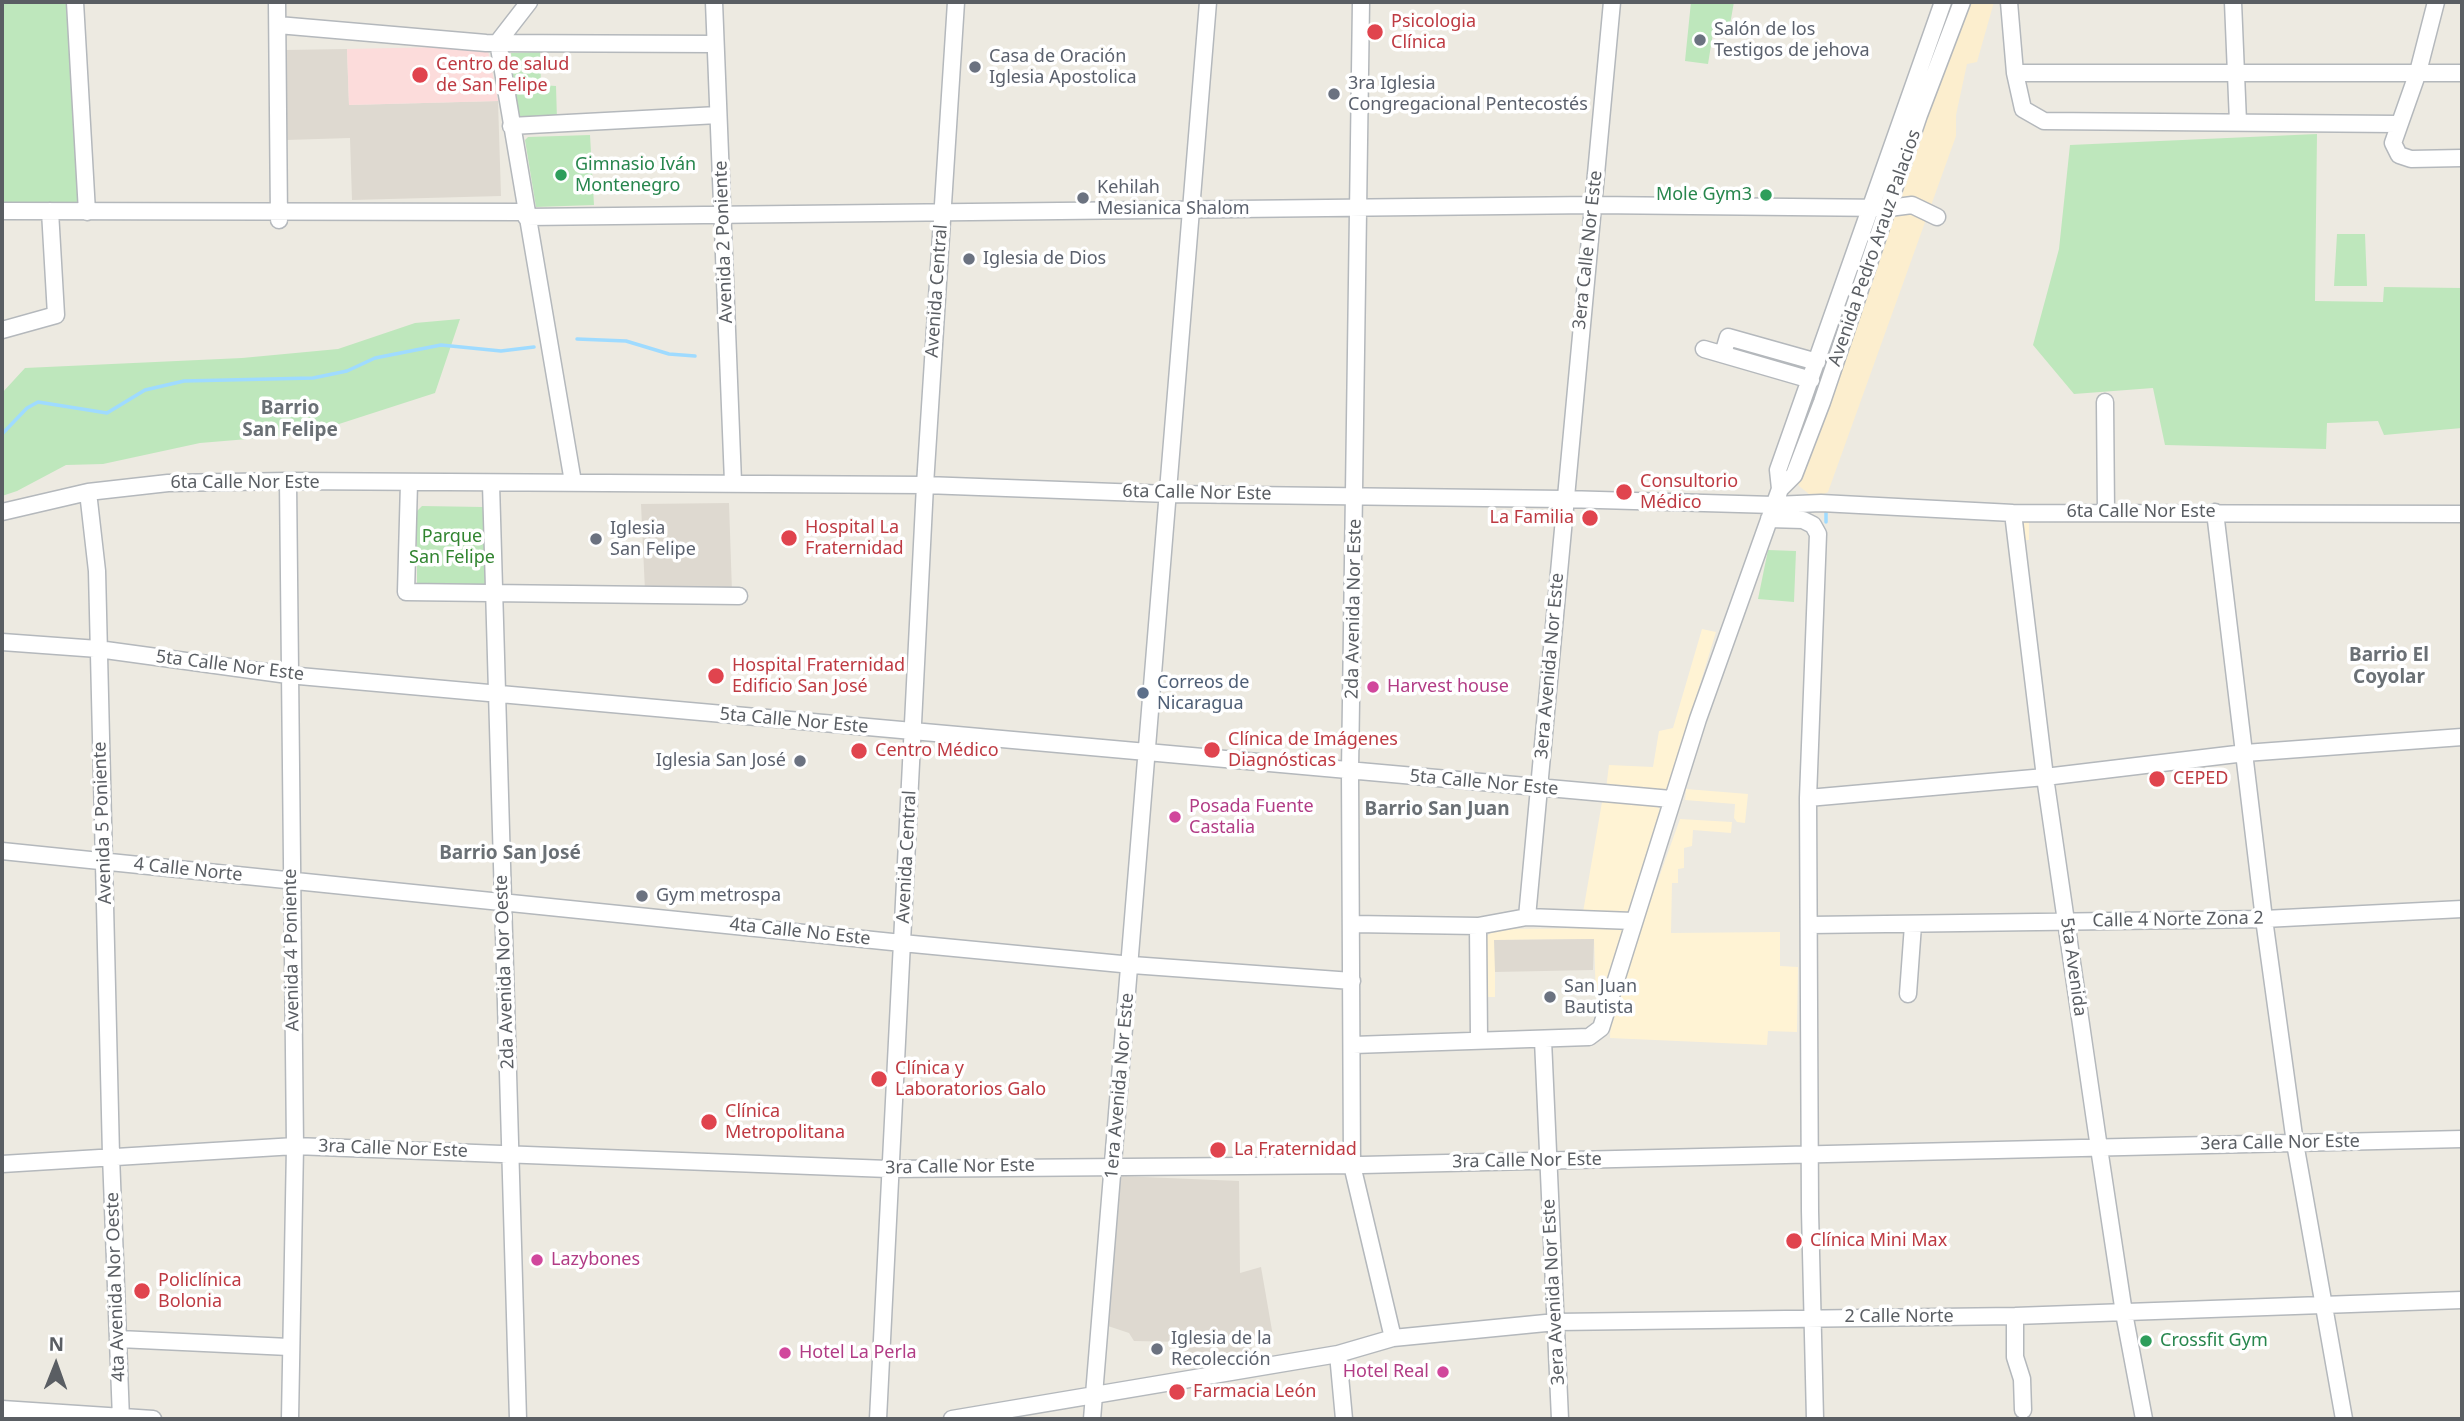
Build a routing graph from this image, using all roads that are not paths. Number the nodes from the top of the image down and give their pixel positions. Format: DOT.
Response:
graph roads {
  1 [pos="75,2"];
  2 [pos="277,2"];
  3 [pos="529,2"];
  4 [pos="714,2"];
  5 [pos="956,2"];
  6 [pos="1208,2"];
  7 [pos="1361,2"];
  8 [pos="1612,2"];
  9 [pos="1942,2"];
  10 [pos="1975,2"];
  11 [pos="2009,2"];
  12 [pos="2232,2"];
  13 [pos="2436,2"];
  14 [pos="1959,9"];
  15 [pos="278,25"];
  16 [pos="498,42"];
  17 [pos="715,44"];
  18 [pos="2418,72"];
  19 [pos="2015,73"];
  20 [pos="2236,73"];
  21 [pos="2462,73"];
  22 [pos="1904,108"];
  23 [pos="718,115"];
  24 [pos="1919,115"];
  25 [pos="2238,122"];
  26 [pos="2397,124"];
  27 [pos="511,126"];
  28 [pos="2462,158"];
  29 [pos="1593,205"];
  30 [pos="1869,207"];
  31 [pos="1359,208"];
  32 [pos="1889,208"];
  33 [pos="1191,209"];
  34 [pos="2,211"];
  35 [pos="50,211"];
  36 [pos="87,212"];
  37 [pos="942,212"];
  38 [pos="724,214"];
  39 [pos="279,215"];
  40 [pos="526,217"];
  41 [pos="1937,217"];
  42 [pos="1834,311"];
  43 [pos="1851,318"];
  44 [pos="2,330"];
  45 [pos="1704,349"];
  46 [pos="1723,354"];
  47 [pos="1817,362"];
  48 [pos="1808,387"];
  49 [pos="1822,402"];
  50 [pos="2105,402"];
  51 [pos="288,481"];
  52 [pos="573,482"];
  53 [pos="733,482"];
  54 [pos="409,483"];
  55 [pos="491,484"];
  56 [pos="925,485"];
  57 [pos="1780,489"];
  58 [pos="88,492"];
  59 [pos="1168,494"];
  60 [pos="1356,495"];
  61 [pos="1564,499"];
  62 [pos="1821,503"];
  63 [pos="2,512"];
  64 [pos="1772,512"];
  65 [pos="2106,512"];
  66 [pos="2216,512"];
  67 [pos="2013,513"];
  68 [pos="2462,514"];
  69 [pos="494,594"];
  70 [pos="739,596"];
  71 [pos="2,642"];
  72 [pos="98,649"];
  73 [pos="288,675"];
  74 [pos="495,692"];
  75 [pos="915,731"];
  76 [pos="2462,737"];
  77 [pos="1148,753"];
  78 [pos="2245,753"];
  79 [pos="1350,771"];
  80 [pos="2045,777"];
  81 [pos="1540,788"];
  82 [pos="1808,798"];
  83 [pos="1671,799"];
  84 [pos="2,851"];
  85 [pos="105,862"];
  86 [pos="290,881"];
  87 [pos="502,905"];
  88 [pos="2462,909"];
  89 [pos="1527,917"];
  90 [pos="2264,919"];
  91 [pos="1633,921"];
  92 [pos="2067,921"];
  93 [pos="1353,923"];
  94 [pos="1810,925"];
  95 [pos="1913,925"];
  96 [pos="1478,926"];
  97 [pos="902,943"];
  98 [pos="1132,965"];
  99 [pos="1352,981"];
  100 [pos="1908,994"];
  101 [pos="1479,1039"];
  102 [pos="1543,1040"];
  103 [pos="1353,1045"];
  104 [pos="2462,1139"];
  105 [pos="2295,1143"];
  106 [pos="295,1146"];
  107 [pos="2099,1147"];
  108 [pos="511,1153"];
  109 [pos="111,1155"];
  110 [pos="1810,1156"];
  111 [pos="1548,1160"];
  112 [pos="2,1164"];
  113 [pos="1112,1165"];
  114 [pos="1352,1165"];
  115 [pos="888,1169"];
  116 [pos="2462,1300"];
  117 [pos="2324,1306"];
  118 [pos="2124,1313"];
  119 [pos="2015,1316"];
  120 [pos="1811,1317"];
  121 [pos="1556,1322"];
  122 [pos="1393,1338"];
  123 [pos="119,1339"];
  124 [pos="289,1347"];
  125 [pos="1338,1354"];
  126 [pos="1096,1395"];
  127 [pos="2,1409"];
  128 [pos="2022,1410"];
  129 [pos="121,1419"];
  130 [pos="153,1419"];
  131 [pos="290,1419"];
  132 [pos="518,1419"];
  133 [pos="878,1419"];
  134 [pos="952,1419"];
  135 [pos="1092,1419"];
  136 [pos="1344,1419"];
  137 [pos="1560,1419"];
  138 [pos="1815,1419"];
  139 [pos="2144,1419"];
  140 [pos="2344,1419"];
  1 -- 36 [label="street"];
  2 -- 15 [label="street"];
  3 -- 16 [label="street"];
  4 -- 17 [label="street, Avenida 2 Poniente"];
  5 -- 37 [label="street, Avenida Central"];
  6 -- 33 [label="street"];
  7 -- 31 [label="street, 2da Avenida Nor Este"];
  8 -- 29 [label="street, 3era Calle Nor Este"];
  9 -- 22 [label="street, Avenida Pedro Arauz Palacios"];
  10 -- 14 [label="street"];
  11 -- 19 [label="street"];
  12 -- 20 [label="street"];
  13 -- 18 [label="street"];
  14 -- 24 [label="street, Avenida Pedro Arauz Palacios"];
  15 -- 16 [label="street"];
  15 -- 39 [label="street"];
  16 -- 17 [label="street"];
  16 -- 27 [label="street"];
  17 -- 23 [label="street, Avenida 2 Poniente"];
  18 -- 20 [label="street"];
  18 -- 21 [label="street"];
  18 -- 26 [label="street"];
  19 -- 20 [label="street"];
  19 -- 25 [label="street"];
  20 -- 25 [label="street"];
  22 -- 24 [label="street"];
  22 -- 30 [label="street, Avenida Pedro Arauz Palacios"];
  23 -- 27 [label="street"];
  23 -- 38 [label="street, Avenida 2 Poniente"];
  24 -- 32 [label="street, Avenida Pedro Arauz Palacios"];
  25 -- 26 [label="street"];
  26 -- 28 [label="street"];
  27 -- 40 [label="street"];
  29 -- 30 [label="street"];
  29 -- 31 [label="street"];
  29 -- 61 [label="street, 3era Calle Nor Este"];
  30 -- 32 [label="street"];
  30 -- 42 [label="street, Avenida Pedro Arauz Palacios"];
  31 -- 33 [label="street"];
  31 -- 60 [label="street, 2da Avenida Nor Este"];
  32 -- 41 [label="street"];
  32 -- 43 [label="street, Avenida Pedro Arauz Palacios"];
  33 -- 37 [label="street"];
  33 -- 59 [label="street"];
  34 -- 35 [label="street"];
  35 -- 36 [label="street"];
  35 -- 44 [label="street"];
  36 -- 39 [label="street"];
  37 -- 38 [label="street"];
  37 -- 56 [label="street, Avenida Central"];
  38 -- 40 [label="street"];
  38 -- 53 [label="street, Avenida 2 Poniente"];
  39 -- 40 [label="street"];
  40 -- 52 [label="street"];
  42 -- 43 [label="street"];
  42 -- 47 [label="street, Avenida Pedro Arauz Palacios"];
  43 -- 49 [label="street, Avenida Pedro Arauz Palacios"];
  45 -- 46 [label="street"];
  46 -- 47 [label="street"];
  46 -- 48 [label="street"];
  47 -- 48 [label="street, Avenida Pedro Arauz Palacios"];
  48 -- 49 [label="street"];
  48 -- 57 [label="street, Avenida Pedro Arauz Palacios"];
  49 -- 57 [label="street, Avenida Pedro Arauz Palacios"];
  50 -- 65 [label="street"];
  51 -- 54 [label="street, 6ta Calle Nor Este"];
  51 -- 58 [label="street, 6ta Calle Nor Este"];
  51 -- 73 [label="street, Avenida 4 Poniente"];
  52 -- 53 [label="street, 6ta Calle Nor Este"];
  52 -- 55 [label="street, 6ta Calle Nor Este"];
  53 -- 56 [label="street, 6ta Calle Nor Este"];
  54 -- 55 [label="street, 6ta Calle Nor Este"];
  54 -- 69 [label="street"];
  55 -- 69 [label="street, 2da Avenida Nor Oeste"];
  56 -- 59 [label="street, 6ta Calle Nor Este"];
  56 -- 75 [label="street, Avenida Central"];
  57 -- 62 [label="street, 6ta Calle Nor Este"];
  57 -- 64 [label="street, Avenida Pedro Arauz Palacios"];
  58 -- 63 [label="street, 6ta Calle Nor Este"];
  58 -- 72 [label="street, Avenida 5 Poniente"];
  59 -- 60 [label="street, 6ta Calle Nor Este"];
  59 -- 77 [label="street"];
  60 -- 61 [label="street, 6ta Calle Nor Este"];
  60 -- 79 [label="street, 2da Avenida Nor Este"];
  61 -- 64 [label="street, 6ta Calle Nor Este"];
  61 -- 81 [label="street, 3era Avenida Nor Este"];
  62 -- 64 [label="street, 6ta Calle Nor Este"];
  62 -- 67 [label="street, 6ta Calle Nor Este"];
  64 -- 82 [label="street"];
  64 -- 83 [label="street, Avenida Pedro Arauz Palacios"];
  65 -- 66 [label="street, 6ta Calle Nor Este"];
  65 -- 67 [label="street, 6ta Calle Nor Este"];
  66 -- 68 [label="street, 6ta Calle Nor Este"];
  66 -- 78 [label="street"];
  67 -- 80 [label="street, 5ta Avenida"];
  69 -- 70 [label="street"];
  69 -- 74 [label="street, 2da Avenida Nor Oeste"];
  71 -- 72 [label="street, 5ta Calle Nor Este"];
  72 -- 73 [label="street, 5ta Calle Nor Este"];
  72 -- 85 [label="street, Avenida 5 Poniente"];
  73 -- 74 [label="street, 5ta Calle Nor Este"];
  73 -- 86 [label="street, Avenida 4 Poniente"];
  74 -- 75 [label="street, 5ta Calle Nor Este"];
  74 -- 87 [label="street, 2da Avenida Nor Oeste"];
  75 -- 77 [label="street, 5ta Calle Nor Este"];
  75 -- 97 [label="street, Avenida Central"];
  76 -- 78 [label="street"];
  77 -- 79 [label="street, 5ta Calle Nor Este"];
  77 -- 98 [label="street, 1era Avenida Nor Este"];
  78 -- 80 [label="street"];
  78 -- 90 [label="street"];
  79 -- 81 [label="street, 5ta Calle Nor Este"];
  79 -- 93 [label="street, 2da Avenida Nor Este"];
  80 -- 82 [label="street"];
  80 -- 92 [label="street, 5ta Avenida"];
  81 -- 83 [label="street, 5ta Calle Nor Este"];
  81 -- 89 [label="street, 3era Avenida Nor Este"];
  82 -- 94 [label="street"];
  83 -- 91 [label="street, Avenida Pedro Arauz Palacios"];
  84 -- 85 [label="street, 4 Calle Norte"];
  85 -- 86 [label="street, 4 Calle Norte"];
  85 -- 109 [label="street, Avenida 5 Poniente"];
  86 -- 87 [label="street, 4ta Calle No Este"];
  86 -- 106 [label="street, Avenida 4 Poniente"];
  87 -- 97 [label="street, 4ta Calle No Este"];
  87 -- 108 [label="street, 2da Avenida Nor Oeste"];
  88 -- 90 [label="street, Calle 4 Norte Zona 2"];
  89 -- 91 [label="street"];
  89 -- 96 [label="street"];
  90 -- 92 [label="street, Calle 4 Norte Zona 2"];
  90 -- 105 [label="street"];
  91 -- 102 [label="street, Avenida Pedro Arauz Palacios"];
  92 -- 95 [label="street, Calle 4 Norte Zona 2"];
  92 -- 107 [label="street, 5ta Avenida"];
  93 -- 96 [label="street"];
  93 -- 99 [label="street, 2da Avenida Nor Este"];
  94 -- 95 [label="street, Calle 4 Norte Zona 2"];
  94 -- 110 [label="street"];
  95 -- 100 [label="street"];
  96 -- 101 [label="street"];
  97 -- 98 [label="street, 4ta Calle No Este"];
  97 -- 115 [label="street, Avenida Central"];
  98 -- 99 [label="street, 4ta Calle No Este"];
  98 -- 113 [label="street, 1era Avenida Nor Este"];
  99 -- 103 [label="street, 2da Avenida Nor Este"];
  101 -- 102 [label="street"];
  101 -- 103 [label="street"];
  102 -- 111 [label="street, 3era Avenida Nor Este"];
  103 -- 114 [label="street, 2da Avenida Nor Este"];
  104 -- 105 [label="street, 3era Calle Nor Este"];
  105 -- 107 [label="street, 3era Calle Nor Este"];
  105 -- 117 [label="street"];
  106 -- 108 [label="street, 3ra Calle Nor Este"];
  106 -- 109 [label="street, 3ra Calle Nor Este"];
  106 -- 124 [label="street, Avenida 4 Poniente"];
  107 -- 110 [label="street"];
  107 -- 118 [label="street, 5ta Avenida"];
  108 -- 115 [label="street, 3ra Calle Nor Este"];
  108 -- 132 [label="street, 2da Avenida Nor Oeste"];
  109 -- 112 [label="street, 3ra Calle Nor Este"];
  109 -- 123 [label="street, 4ta Avenida Nor Oeste"];
  110 -- 111 [label="street, 3ra Calle Nor Este"];
  110 -- 120 [label="street"];
  111 -- 114 [label="street, 3ra Calle Nor Este"];
  111 -- 121 [label="street, 3era Avenida Nor Este"];
  113 -- 114 [label="street, 3ra Calle Nor Este"];
  113 -- 115 [label="street, 3ra Calle Nor Este"];
  113 -- 126 [label="street, 1era Avenida Nor Este"];
  114 -- 122 [label="street, 2da Avenida Nor Este"];
  115 -- 133 [label="street, Avenida Central"];
  116 -- 117 [label="street, 2 Calle Norte"];
  117 -- 118 [label="street, 2 Calle Norte"];
  117 -- 140 [label="street"];
  118 -- 119 [label="street, 2 Calle Norte"];
  118 -- 139 [label="street, 5ta Avenida"];
  119 -- 120 [label="street, 2 Calle Norte"];
  119 -- 128 [label="street"];
  120 -- 121 [label="street, 2 Calle Norte"];
  120 -- 138 [label="street"];
  121 -- 122 [label="street, 2 Calle Norte"];
  121 -- 137 [label="street, 3era Avenida Nor Este"];
  122 -- 125 [label="street, 2 Calle Norte"];
  123 -- 124 [label="street"];
  123 -- 129 [label="street, 4ta Avenida Nor Oeste"];
  124 -- 131 [label="street, Avenida 4 Poniente"];
  125 -- 126 [label="street, 2 Calle Norte"];
  125 -- 136 [label="street"];
  126 -- 134 [label="street, 2 Calle Norte"];
  126 -- 135 [label="street, 1era Avenida Nor Este"];
  127 -- 129 [label="street"];
  129 -- 130 [label="street"];
}
